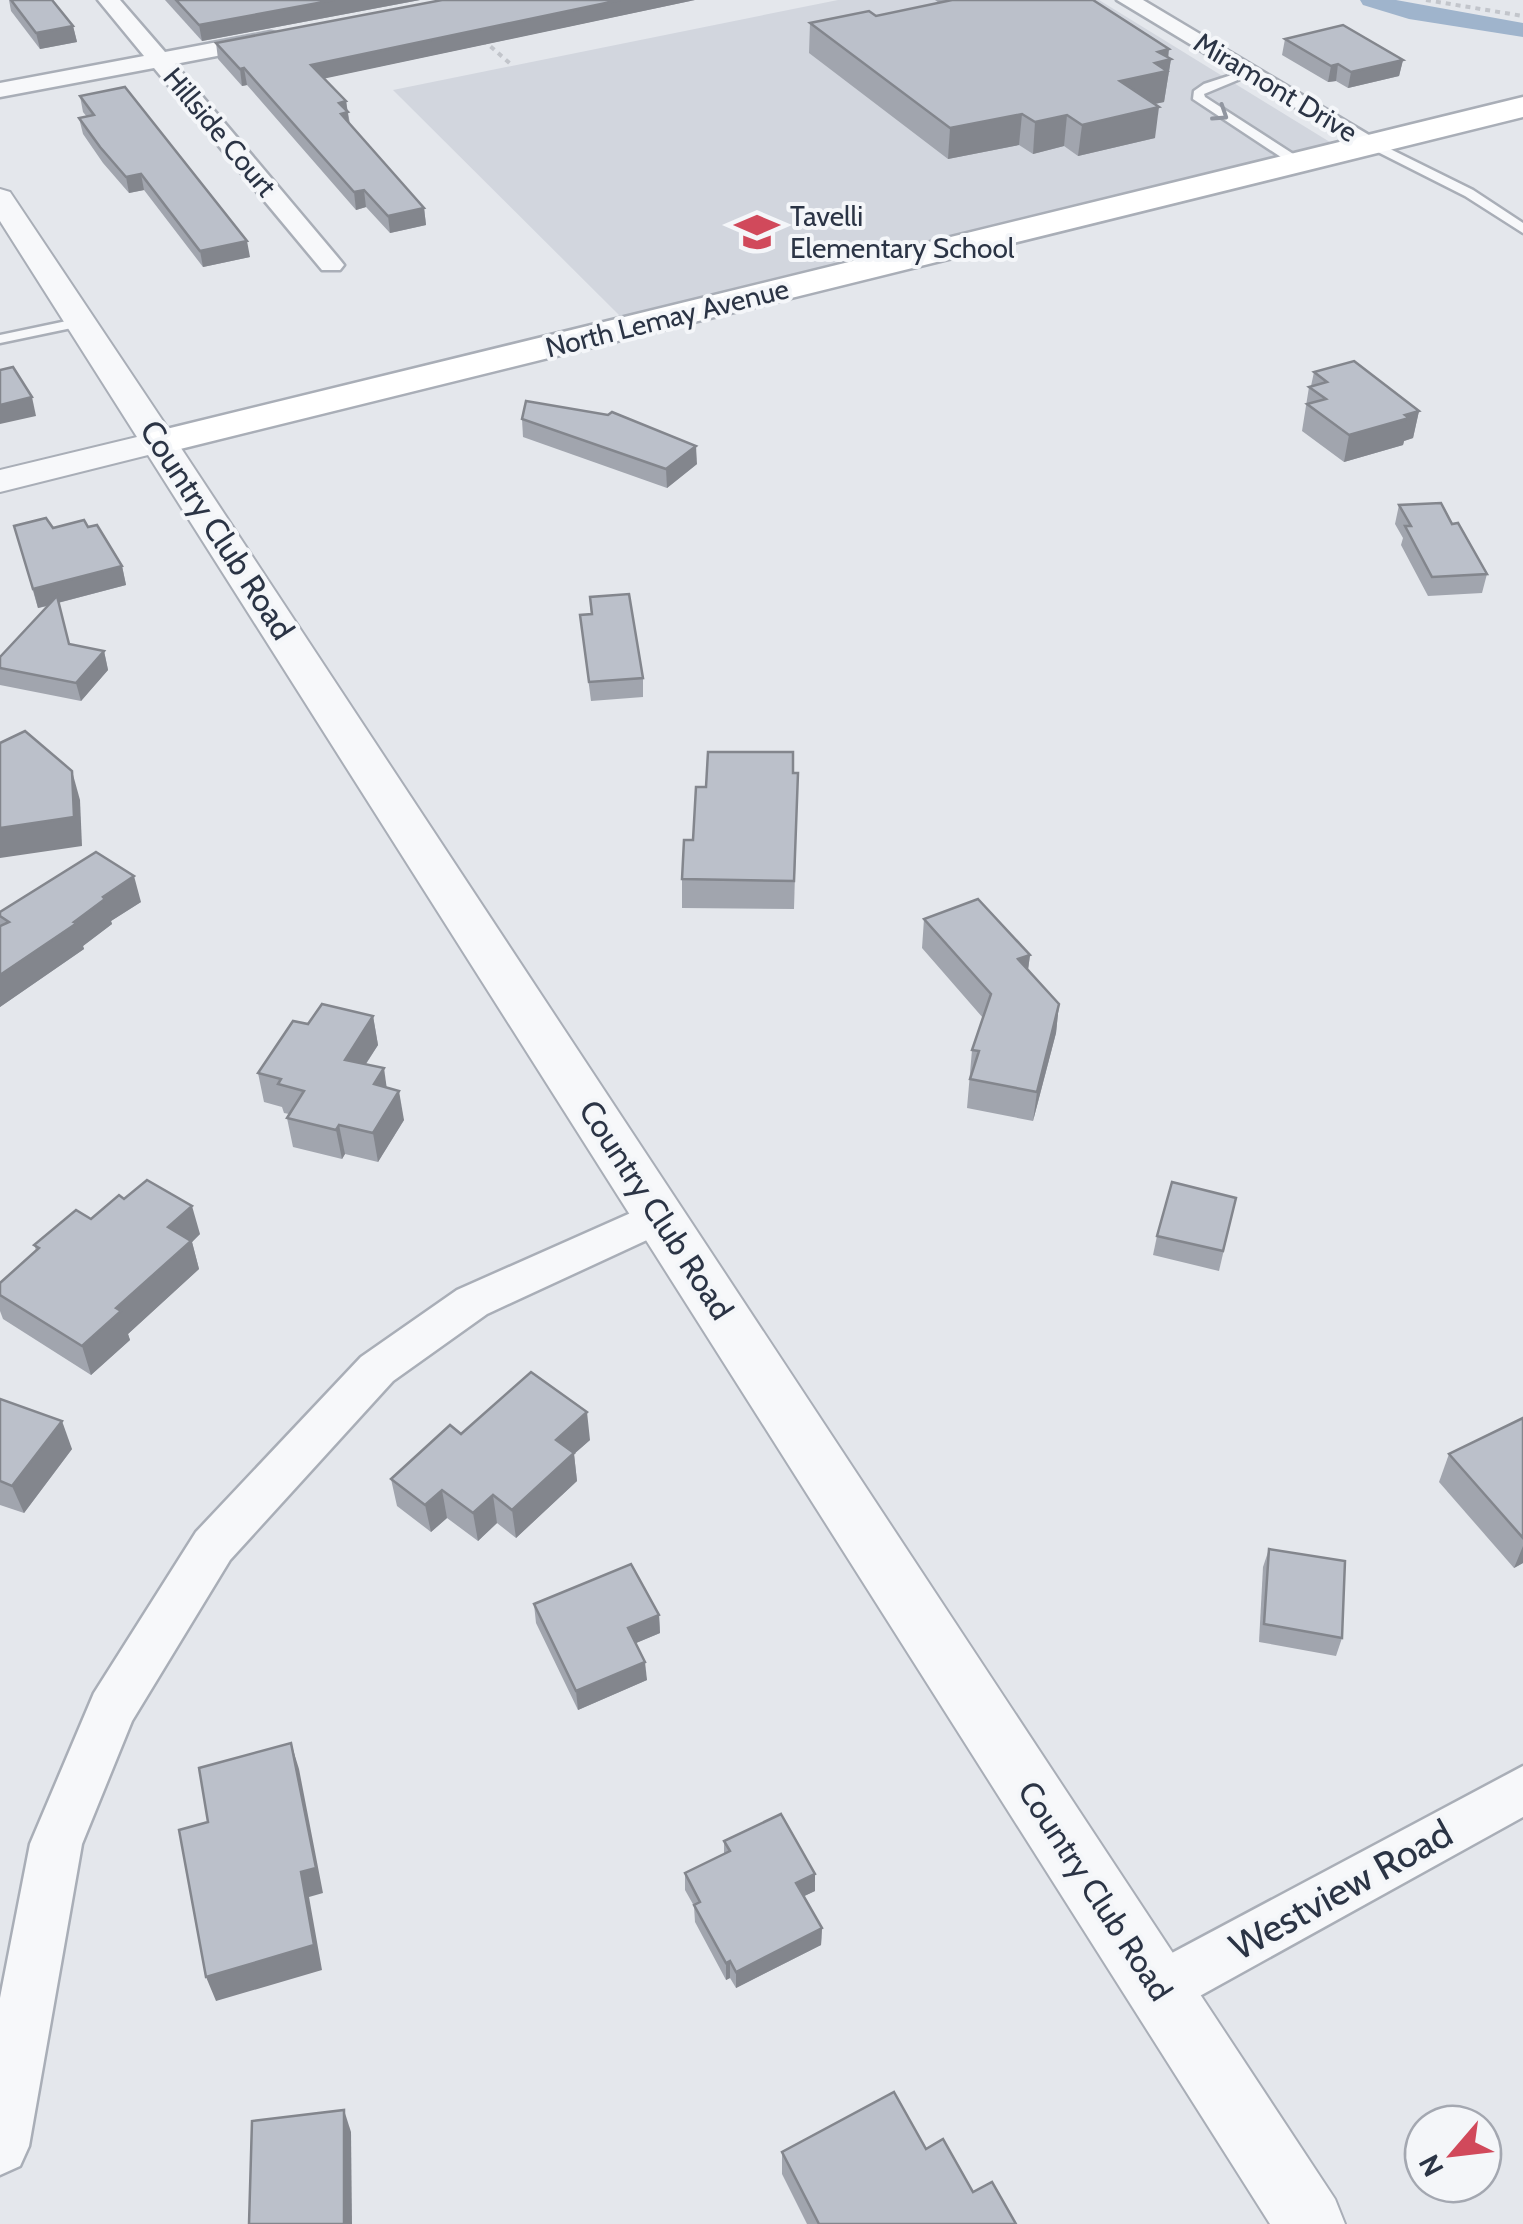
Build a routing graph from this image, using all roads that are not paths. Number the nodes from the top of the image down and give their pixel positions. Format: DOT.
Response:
graph roads {
  1 [pos="109,0"];
  2 [pos="1128,0"];
  3 [pos="292,35"];
  4 [pos="160,60"];
  5 [pos="1251,72"];
  6 [pos="0,90"];
  7 [pos="1523,107"];
  8 [pos="1372,144"];
  9 [pos="1298,162"];
  10 [pos="0,198"];
  11 [pos="1523,228"];
  12 [pos="331,264"];
  13 [pos="81,322"];
  14 [pos="0,339"];
  15 [pos="160,442"];
  16 [pos="0,481"];
  17 [pos="660,1216"];
  18 [pos="1523,1790"];
  19 [pos="1158,1989"];
  20 [pos="0,2146"];
  21 [pos="1310,2224"];
  1 -- 4 [label="street, Hillside Court"];
  2 -- 5 [label="street, Miramont Drive"];
  3 -- 4 [label="street"];
  4 -- 6 [label="street"];
  4 -- 12 [label="street, Hillside Court"];
  5 -- 8 [label="street, Miramont Drive"];
  5 -- 9 [label="lane, one-way"];
  7 -- 8 [label="main road, North Lemay Avenue"];
  8 -- 9 [label="main road, North Lemay Avenue"];
  8 -- 11 [label="lane"];
  9 -- 15 [label="main road, North Lemay Avenue"];
  10 -- 13 [label="street, Country Club Road"];
  13 -- 14 [label="lane"];
  13 -- 15 [label="street, Country Club Road"];
  15 -- 16 [label="street"];
  15 -- 17 [label="street, Country Club Road"];
  17 -- 19 [label="street, Country Club Road"];
  17 -- 20 [label="street"];
  18 -- 19 [label="street, Westview Road"];
  19 -- 21 [label="street, Country Club Road"];
}
